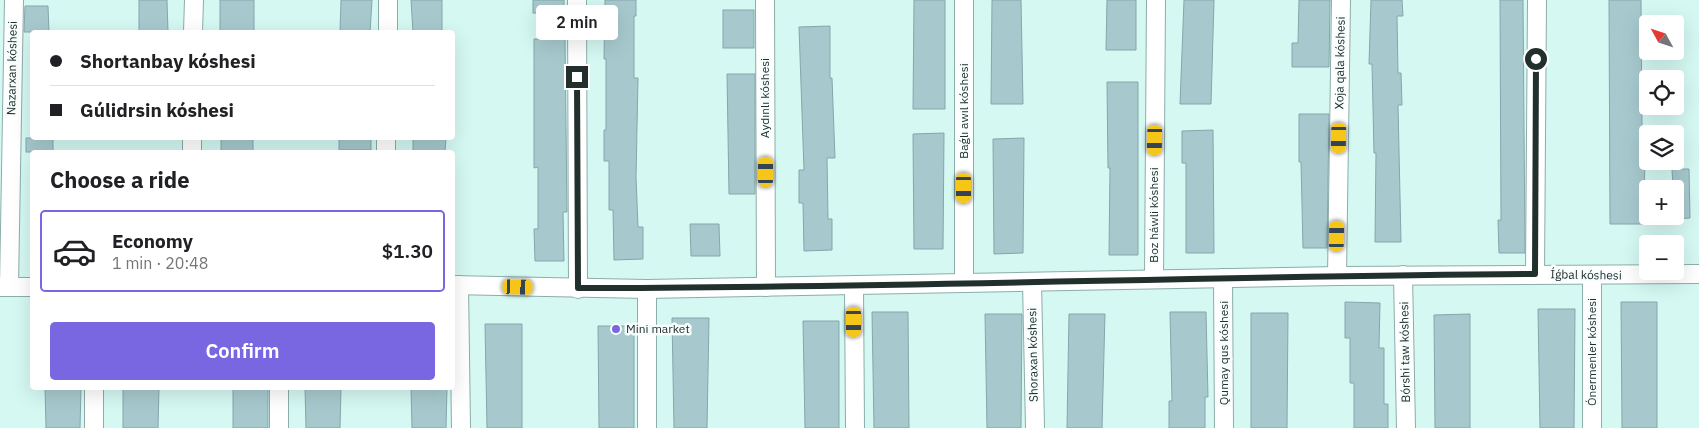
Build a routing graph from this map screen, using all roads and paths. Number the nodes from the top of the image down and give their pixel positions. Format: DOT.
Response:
graph roads {
  1 [pos="14,0"];
  2 [pos="194,0"];
  3 [pos="388,0"];
  4 [pos="577,0"];
  5 [pos="765,0"];
  6 [pos="964,0"];
  7 [pos="1156,0"];
  8 [pos="1341,0"];
  9 [pos="1537,0"];
  10 [pos="193,30"];
  11 [pos="388,30"];
  12 [pos="1535,274"];
  13 [pos="1699,274"];
  14 [pos="1403,275"];
  15 [pos="1337,276"];
  16 [pos="1592,276"];
  17 [pos="1223,278"];
  18 [pos="1154,279"];
  19 [pos="1032,282"];
  20 [pos="964,283"];
  21 [pos="456,285"];
  22 [pos="854,286"];
  23 [pos="4,287"];
  24 [pos="30,287"];
  25 [pos="766,287"];
  26 [pos="578,288"];
  27 [pos="647,288"];
  28 [pos="94,390"];
  29 [pos="278,390"];
  30 [pos="94,428"];
  31 [pos="279,428"];
  32 [pos="461,428"];
  33 [pos="647,428"];
  34 [pos="854,428"];
  35 [pos="1035,428"];
  36 [pos="1224,428"];
  37 [pos="1406,428"];
  38 [pos="1592,428"];
  1 -- 23 [label="street, Nazarxan kóshesi"];
  2 -- 10 [label="street"];
  3 -- 11 [label="street"];
  4 -- 26 [label="street"];
  5 -- 25 [label="street, Aydınlı kóshesi"];
  6 -- 20 [label="street, Baǵlı awıl kóshesi"];
  7 -- 18 [label="street, Boz háwli kóshesi"];
  8 -- 15 [label="street, Xoja qala kóshesi"];
  9 -- 12 [label="street"];
  12 -- 14 [label="street, Íǵbal kóshesi"];
  12 -- 16 [label="street, Íǵbal kóshesi"];
  13 -- 16 [label="street, Íǵbal kóshesi"];
  14 -- 15 [label="street, Íǵbal kóshesi"];
  14 -- 37 [label="street, Bórshi taw kóshesi"];
  15 -- 17 [label="street, Íǵbal kóshesi"];
  16 -- 38 [label="street, Ónermenler kóshesi"];
  17 -- 18 [label="street, Íǵbal kóshesi"];
  17 -- 36 [label="street, Qumay qus kóshesi"];
  18 -- 19 [label="street, Íǵbal kóshesi"];
  19 -- 20 [label="street, Íǵbal kóshesi"];
  19 -- 35 [label="street, Shoraxan kóshesi"];
  20 -- 22 [label="street, Íǵbal kóshesi"];
  21 -- 26 [label="street, Íǵbal kóshesi"];
  21 -- 32 [label="street"];
  22 -- 25 [label="street, Íǵbal kóshesi"];
  22 -- 34 [label="street"];
  23 -- 24 [label="street"];
  25 -- 27 [label="street, Íǵbal kóshesi"];
  26 -- 27 [label="street, Íǵbal kóshesi"];
  27 -- 33 [label="street"];
  28 -- 30 [label="street"];
  29 -- 31 [label="street"];
}
